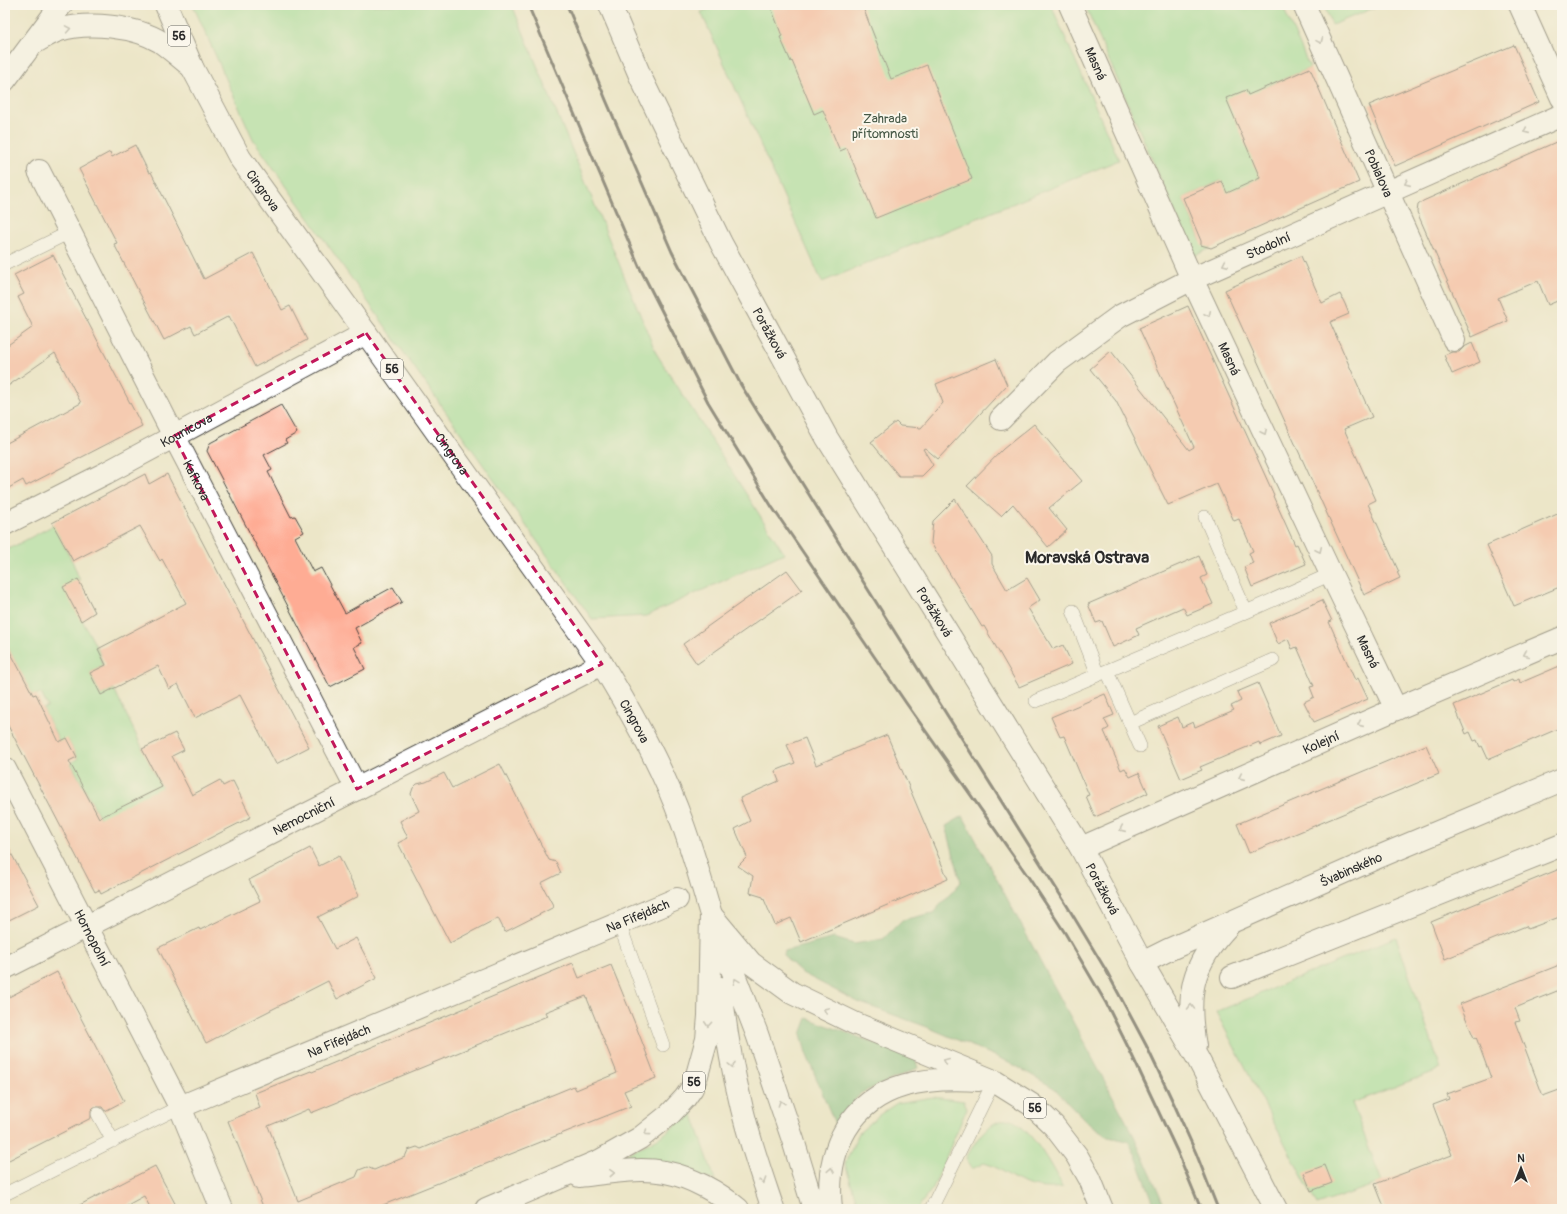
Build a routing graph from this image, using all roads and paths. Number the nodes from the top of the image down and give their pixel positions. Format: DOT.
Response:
graph roads {
  1 [pos="61,5"];
  2 [pos="166,5"];
  3 [pos="1070,5"];
  4 [pos="1304,5"];
  5 [pos="1520,5"];
  6 [pos="615,7"];
  7 [pos="32,44"];
  8 [pos="192,67"];
  9 [pos="5,80"];
  10 [pos="1562,98"];
  11 [pos="1562,115"];
  12 [pos="39,171"];
  13 [pos="1387,192"];
  14 [pos="70,232"];
  15 [pos="5,264"];
  16 [pos="1192,279"];
  17 [pos="366,333"];
  18 [pos="1454,340"];
  19 [pos="1001,419"];
  20 [pos="174,436"];
  21 [pos="1205,517"];
  22 [pos="5,524"];
  23 [pos="1330,574"];
  24 [pos="1073,611"];
  25 [pos="1246,612"];
  26 [pos="1562,638"];
  27 [pos="1273,660"];
  28 [pos="602,664"];
  29 [pos="1102,673"];
  30 [pos="1036,701"];
  31 [pos="1396,709"];
  32 [pos="1130,723"];
  33 [pos="1140,746"];
  34 [pos="5,769"];
  35 [pos="1562,780"];
  36 [pos="357,789"];
  37 [pos="1562,845"];
  38 [pos="1081,848"];
  39 [pos="677,899"];
  40 [pos="711,915"];
  41 [pos="1233,921"];
  42 [pos="618,923"];
  43 [pos="87,927"];
  44 [pos="1142,963"];
  45 [pos="5,968"];
  46 [pos="1232,977"];
  47 [pos="664,1045"];
  48 [pos="1198,1059"];
  49 [pos="994,1081"];
  50 [pos="180,1107"];
  51 [pos="98,1114"];
  52 [pos="113,1141"];
  53 [pos="560,1178"];
  54 [pos="5,1194"];
  55 [pos="222,1209"];
  56 [pos="486,1209"];
  57 [pos="738,1209"];
  58 [pos="773,1209"];
  59 [pos="814,1209"];
  60 [pos="831,1209"];
  61 [pos="931,1209"];
  62 [pos="1102,1209"];
  63 [pos="1276,1209"];
  1 -- 7 [label="main road"];
  2 -- 8 [label="main road, Cingrova / 56"];
  3 -- 16 [label="main road, Masná"];
  4 -- 13 [label="main road, Pobialova, one-way"];
  5 -- 10 [label="main road"];
  6 -- 38 [label="main road, Porážková"];
  7 -- 8 [label="main road, one-way"];
  7 -- 9 [label="main road"];
  8 -- 17 [label="main road, Cingrova / 56"];
  11 -- 13 [label="main road, Stodolní, one-way"];
  12 -- 14 [label="main road, Kafkova"];
  13 -- 16 [label="main road, Stodolní, one-way"];
  13 -- 18 [label="main road, Pobialova"];
  14 -- 15 [label="lane"];
  14 -- 20 [label="main road, Kafkova"];
  16 -- 19 [label="main road, Stodolní"];
  16 -- 23 [label="main road, Masná, one-way"];
  17 -- 20 [label="main road, Kounicova"];
  17 -- 28 [label="main road, Cingrova / 56"];
  20 -- 22 [label="main road, Kounicova"];
  20 -- 36 [label="main road, Kafkova"];
  21 -- 25 [label="lane"];
  23 -- 25 [label="lane"];
  23 -- 31 [label="main road, Masná"];
  24 -- 29 [label="lane"];
  25 -- 29 [label="lane"];
  26 -- 31 [label="main road, Kolejní, one-way"];
  27 -- 32 [label="lane"];
  28 -- 36 [label="main road, Nemocniční"];
  28 -- 40 [label="main road, Cingrova / 56"];
  29 -- 30 [label="lane"];
  29 -- 32 [label="lane"];
  31 -- 38 [label="main road, Kolejní, one-way"];
  32 -- 33 [label="lane"];
  34 -- 43 [label="main road, Hornopolní"];
  35 -- 41 [label="main road, Švabinského"];
  36 -- 43 [label="main road, Nemocniční"];
  37 -- 46 [label="main road"];
  38 -- 44 [label="main road, Porážková"];
  39 -- 42 [label="main road, Na Fifejdách"];
  49 -- 40 [label="main road, 56, one-way"];
  40 -- 53 [label="main road, 56, one-way"];
  40 -- 58 [label="main road, 56, one-way"];
  59 -- 40 [label="main road, 56, one-way"];
  41 -- 44 [label="main road, Švabinského"];
  48 -- 41 [label="main road, one-way"];
  42 -- 47 [label="lane"];
  42 -- 50 [label="main road, Na Fifejdách"];
  43 -- 45 [label="main road, Nemocniční"];
  43 -- 50 [label="main road, Hornopolní"];
  44 -- 48 [label="main road, Porážková"];
  48 -- 63 [label="main road, Porážková"];
  60 -- 49 [label="main road, 56, one-way"];
  49 -- 61 [label="lane"];
  49 -- 62 [label="main road, 56"];
  50 -- 52 [label="lane, Na Fifejdách"];
  50 -- 55 [label="main road, Hornopolní"];
  51 -- 52 [label="lane"];
  52 -- 54 [label="lane, Na Fifejdách"];
  53 -- 56 [label="main road, 56"];
  53 -- 57 [label="main road, 56, one-way"];
}
